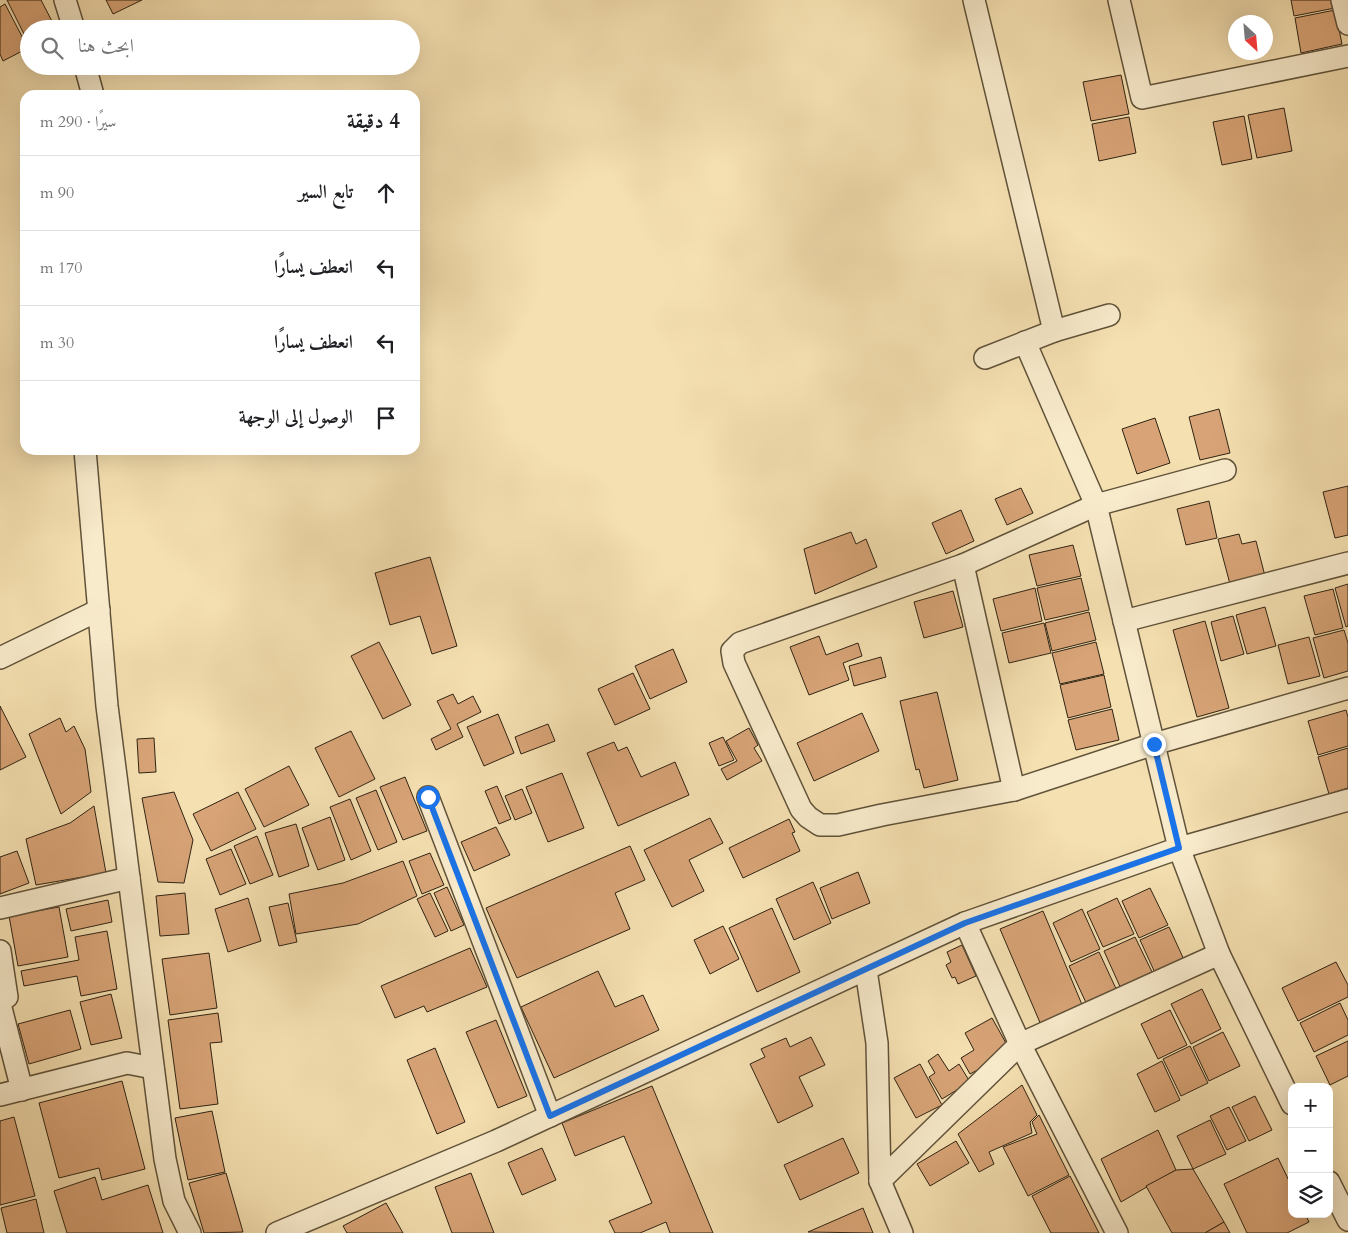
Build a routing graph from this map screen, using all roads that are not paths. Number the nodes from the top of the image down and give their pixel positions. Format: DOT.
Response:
graph roads {
  1 [pos="64,0"];
  2 [pos="974,0"];
  3 [pos="1119,0"];
  4 [pos="1342,0"];
  5 [pos="71,20"];
  6 [pos="1348,24"];
  7 [pos="1348,56"];
  8 [pos="87,75"];
  9 [pos="92,90"];
  10 [pos="1108,315"];
  11 [pos="1054,331"];
  12 [pos="1025,342"];
  13 [pos="985,358"];
  14 [pos="85,455"];
  15 [pos="1226,470"];
  16 [pos="1096,505"];
  17 [pos="1348,563"];
  18 [pos="962,566"];
  19 [pos="99,610"];
  20 [pos="1124,621"];
  21 [pos="0,658"];
  22 [pos="1348,688"];
  23 [pos="1154,744"];
  24 [pos="1014,790"];
  25 [pos="428,797"];
  26 [pos="1348,800"];
  27 [pos="1179,848"];
  28 [pos="129,878"];
  29 [pos="0,908"];
  30 [pos="965,923"];
  31 [pos="0,951"];
  32 [pos="1219,954"];
  33 [pos="866,970"];
  34 [pos="0,997"];
  35 [pos="0,1004"];
  36 [pos="1020,1044"];
  37 [pos="153,1068"];
  38 [pos="22,1090"];
  39 [pos="0,1095"];
  40 [pos="1288,1096"];
  41 [pos="550,1116"];
  42 [pos="880,1181"];
  43 [pos="1333,1190"];
  44 [pos="1348,1220"];
  45 [pos="190,1233"];
  46 [pos="277,1233"];
  47 [pos="902,1233"];
  48 [pos="1117,1233"];
  1 -- 5 [label="street"];
  2 -- 11 [label="street"];
  3 -- 7 [label="street"];
  4 -- 6 [label="street"];
  8 -- 9 [label="street"];
  10 -- 11 [label="street"];
  11 -- 12 [label="street"];
  12 -- 13 [label="street"];
  12 -- 16 [label="street"];
  14 -- 19 [label="street"];
  15 -- 16 [label="street"];
  16 -- 18 [label="street"];
  16 -- 20 [label="street"];
  17 -- 20 [label="street"];
  18 -- 24 [label="street"];
  18 -- 24 [label="street"];
  19 -- 21 [label="street"];
  19 -- 28 [label="street"];
  20 -- 23 [label="street"];
  22 -- 23 [label="street"];
  23 -- 24 [label="street"];
  23 -- 27 [label="street"];
  25 -- 41 [label="street"];
  26 -- 27 [label="street"];
  27 -- 30 [label="street"];
  27 -- 32 [label="street"];
  28 -- 29 [label="street"];
  28 -- 37 [label="street"];
  30 -- 33 [label="street"];
  30 -- 36 [label="street"];
  31 -- 34 [label="street"];
  32 -- 36 [label="street"];
  32 -- 40 [label="street"];
  33 -- 41 [label="street"];
  33 -- 42 [label="street"];
  35 -- 38 [label="street"];
  36 -- 42 [label="street"];
  36 -- 48 [label="street"];
  37 -- 38 [label="street"];
  37 -- 45 [label="street"];
  38 -- 39 [label="street"];
  41 -- 46 [label="street"];
  42 -- 47 [label="street"];
  43 -- 44 [label="street"];
}
